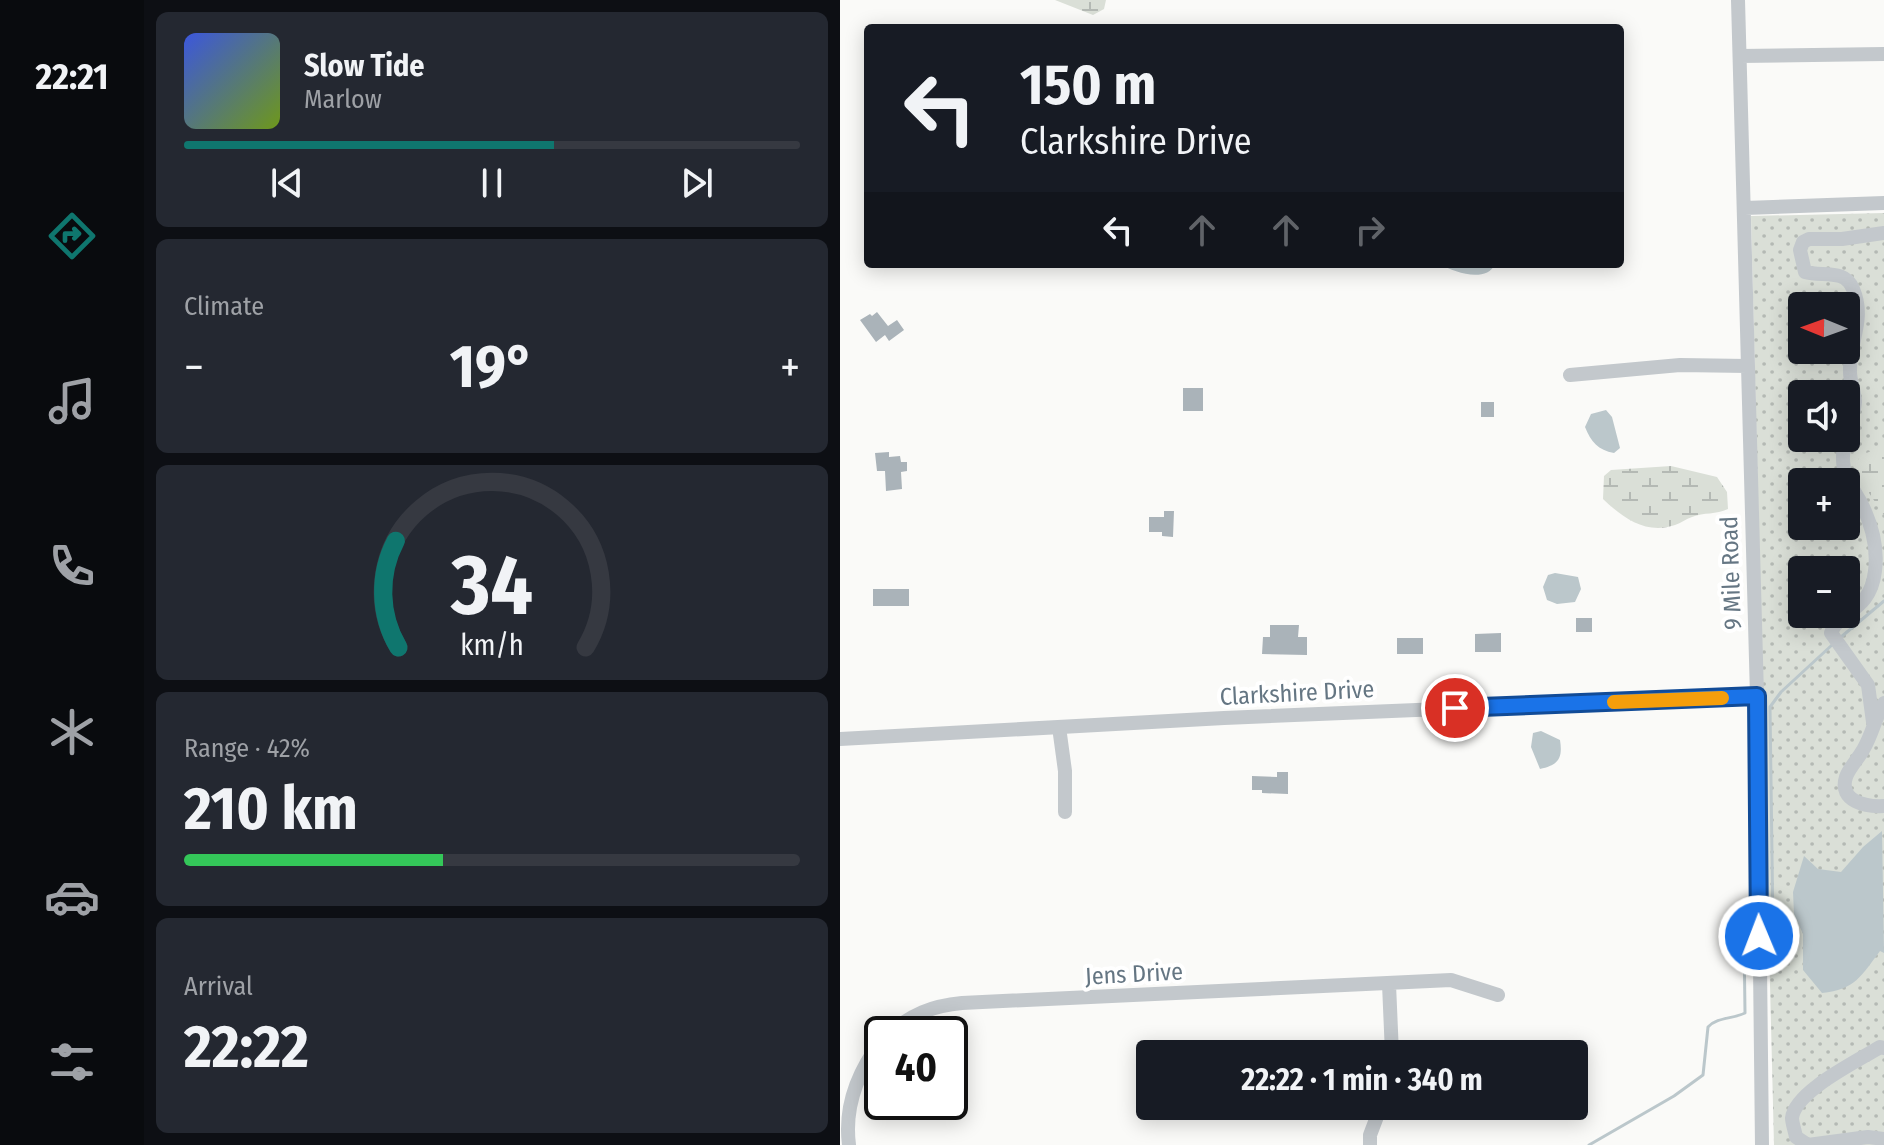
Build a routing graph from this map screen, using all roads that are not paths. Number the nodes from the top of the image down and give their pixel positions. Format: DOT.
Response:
graph roads {
  1 [pos="1738,0"];
  2 [pos="1884,54"];
  3 [pos="1740,56"];
  4 [pos="1884,203"];
  5 [pos="1745,208"];
  6 [pos="1884,233"];
  7 [pos="1747,366"];
  8 [pos="1570,375"];
  9 [pos="1757,696"];
  10 [pos="1884,703"];
  11 [pos="1873,722"];
  12 [pos="1059,727"];
  13 [pos="840,739"];
  14 [pos="1884,806"];
  15 [pos="1065,812"];
  16 [pos="1389,984"];
  17 [pos="1498,995"];
  18 [pos="914,1016"];
  19 [pos="1391,1040"];
  20 [pos="1884,1048"];
  21 [pos="864,1069"];
  22 [pos="1376,1120"];
  23 [pos="1884,1139"];
  24 [pos="849,1145"];
  25 [pos="1370,1145"];
  26 [pos="1762,1145"];
  1 -- 3 [label="street, 9 Mile Road"];
  2 -- 3 [label="street"];
  3 -- 5 [label="street, 9 Mile Road"];
  4 -- 5 [label="street"];
  5 -- 7 [label="street, 9 Mile Road"];
  6 -- 11 [label="street"];
  7 -- 8 [label="street"];
  7 -- 9 [label="street, 9 Mile Road"];
  9 -- 12 [label="street, Clarkshire Drive"];
  9 -- 26 [label="street, 9 Mile Road"];
  10 -- 11 [label="street"];
  11 -- 14 [label="street"];
  12 -- 13 [label="street, Clarkshire Drive"];
  12 -- 15 [label="street"];
  16 -- 17 [label="street, Jens Drive"];
  16 -- 18 [label="street, Jens Drive"];
  16 -- 19 [label="street"];
  20 -- 23 [label="street"];
  21 -- 24 [label="street"];
  22 -- 25 [label="street"];
}
